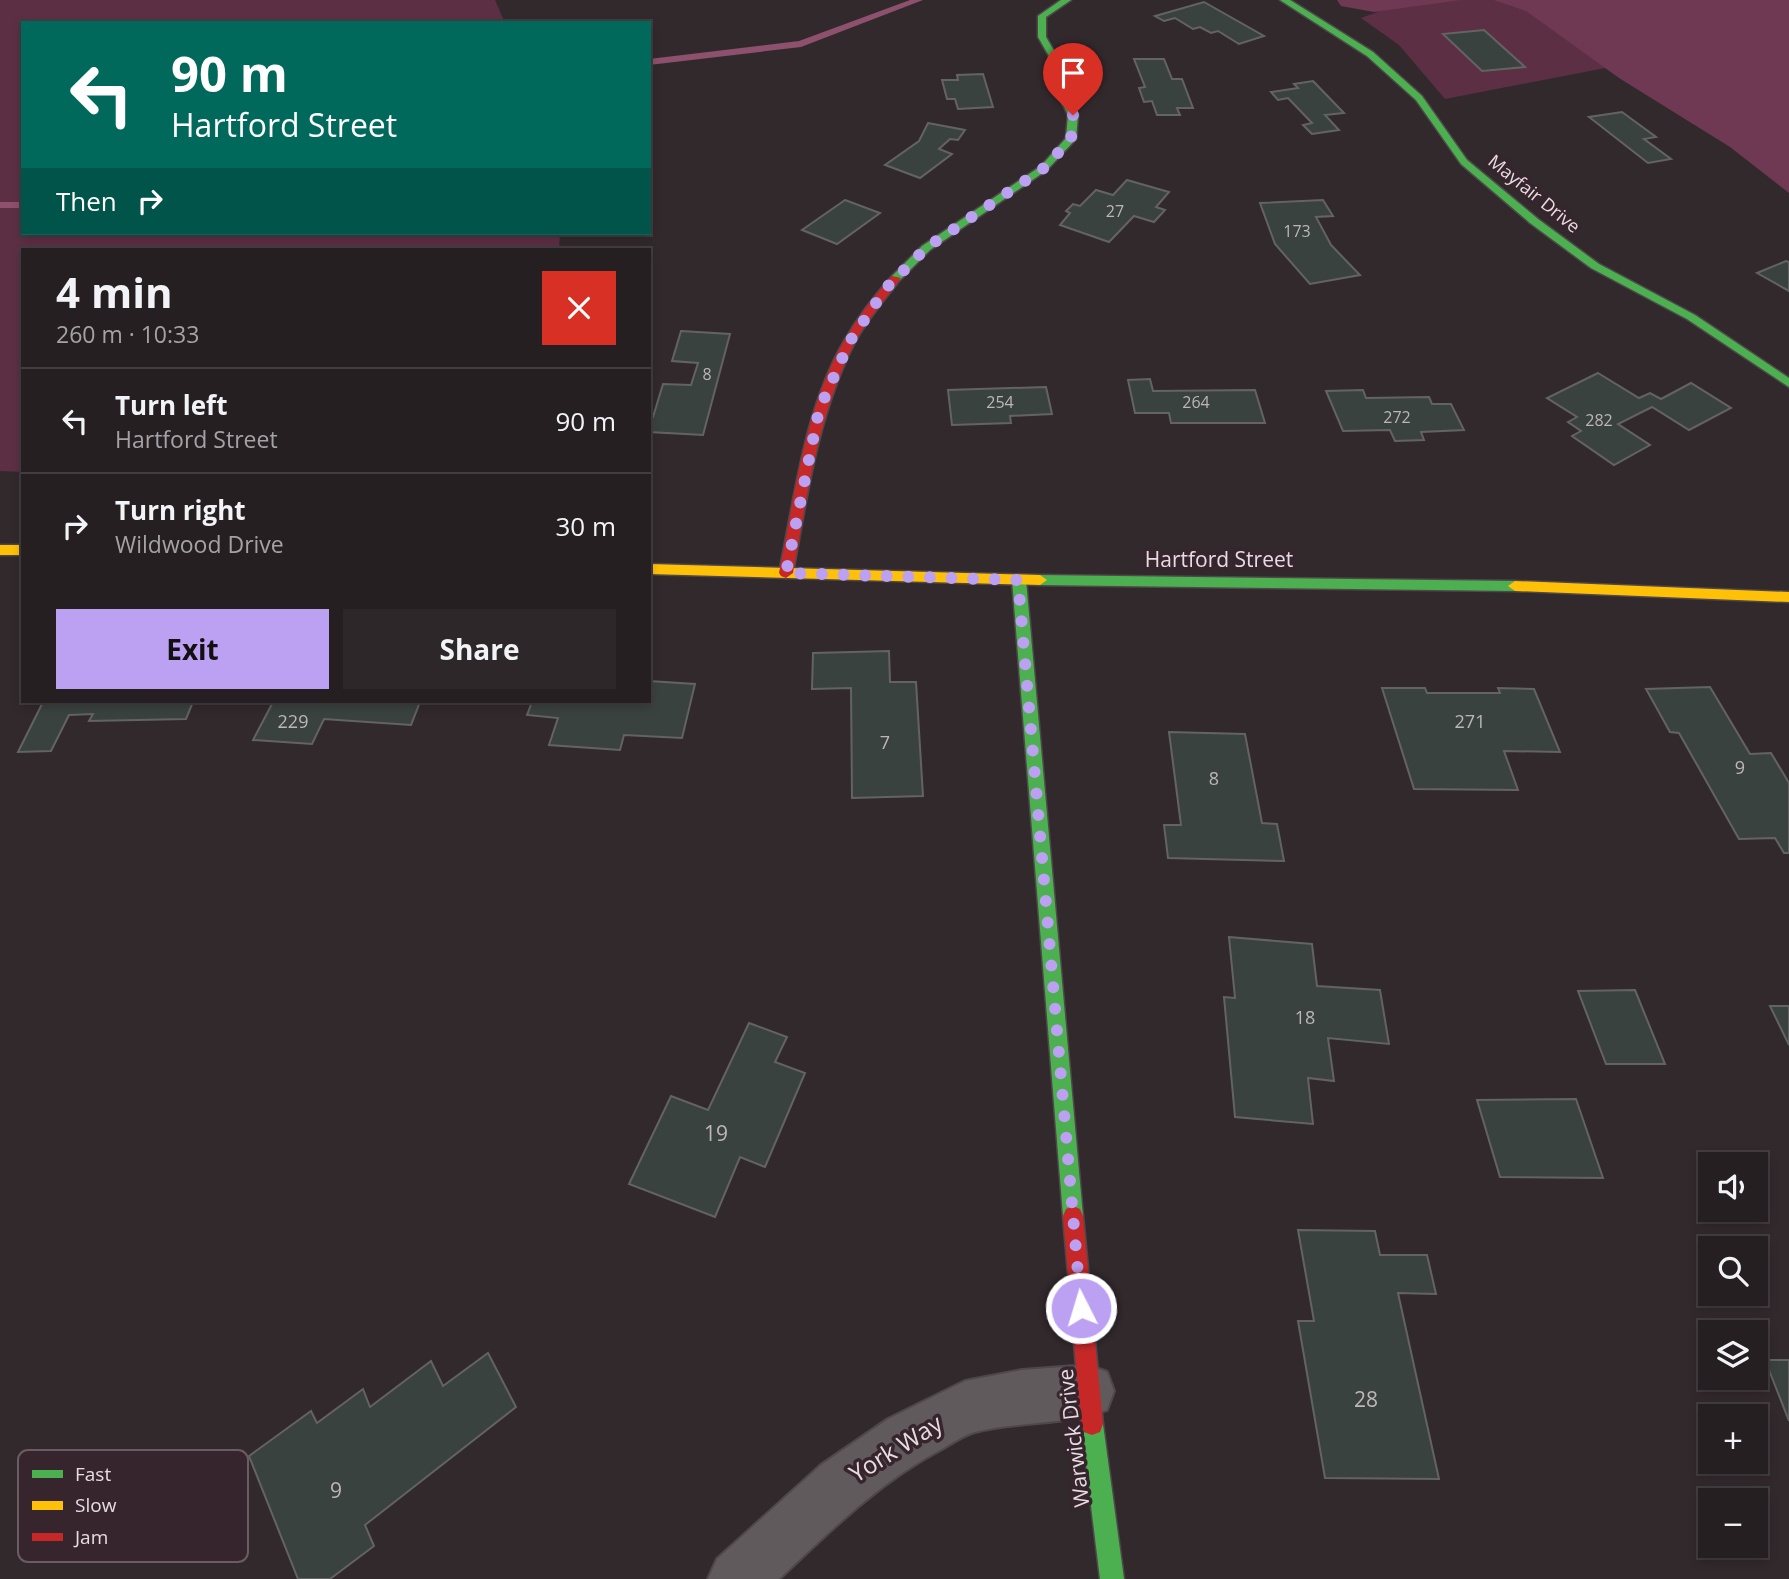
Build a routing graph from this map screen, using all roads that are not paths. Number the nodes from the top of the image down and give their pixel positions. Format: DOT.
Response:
graph roads {
  1 [pos="1067,0"];
  2 [pos="1284,0"];
  3 [pos="1789,383"];
  4 [pos="0,550"];
  5 [pos="21,551"];
  6 [pos="651,569"];
  7 [pos="786,573"];
  8 [pos="1018,580"];
  9 [pos="1789,597"];
  10 [pos="1088,1391"];
  11 [pos="737,1579"];
  12 [pos="1112,1579"];
  1 -- 7 [label="street"];
  2 -- 3 [label="street, Mayfair Drive"];
  4 -- 5 [label="street"];
  6 -- 7 [label="street, Hartford Street"];
  7 -- 8 [label="street, Hartford Street"];
  8 -- 9 [label="street, Hartford Street"];
  8 -- 10 [label="street, Warwick Drive"];
  10 -- 11 [label="street, York Way"];
  10 -- 12 [label="street, Warwick Drive"];
}
